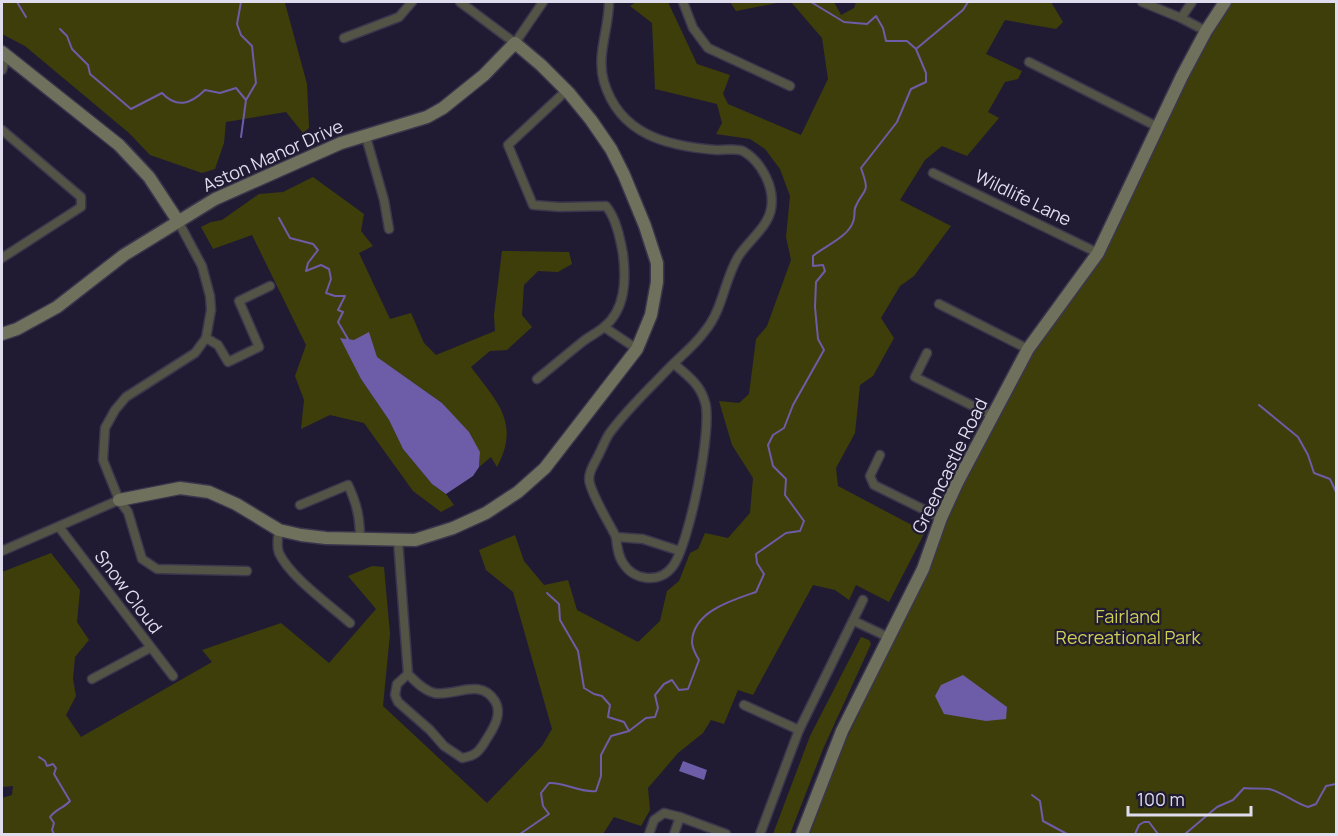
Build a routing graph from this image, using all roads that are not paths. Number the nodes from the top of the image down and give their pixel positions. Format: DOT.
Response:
graph roads {
  1 [pos="412,2"];
  2 [pos="461,2"];
  3 [pos="543,2"];
  4 [pos="609,2"];
  5 [pos="683,2"];
  6 [pos="1142,2"];
  7 [pos="1192,2"];
  8 [pos="1225,2"];
  9 [pos="1181,18"];
  10 [pos="1206,31"];
  11 [pos="344,38"];
  12 [pos="516,43"];
  13 [pos="4,53"];
  14 [pos="1029,62"];
  15 [pos="2,69"];
  16 [pos="790,86"];
  17 [pos="567,90"];
  18 [pos="1158,127"];
  19 [pos="2,130"];
  20 [pos="366,136"];
  21 [pos="933,173"];
  22 [pos="178,221"];
  23 [pos="389,228"];
  24 [pos="1098,253"];
  25 [pos="2,258"];
  26 [pos="270,286"];
  27 [pos="939,304"];
  28 [pos="604,327"];
  29 [pos="2,334"];
  30 [pos="206,338"];
  31 [pos="637,348"];
  32 [pos="1028,349"];
  33 [pos="927,353"];
  34 [pos="674,364"];
  35 [pos="537,379"];
  36 [pos="993,416"];
  37 [pos="880,455"];
  38 [pos="119,501"];
  39 [pos="300,505"];
  40 [pos="941,518"];
  41 [pos="59,527"];
  42 [pos="279,530"];
  43 [pos="616,537"];
  44 [pos="360,539"];
  45 [pos="398,540"];
  46 [pos="2,551"];
  47 [pos="680,551"];
  48 [pos="247,571"];
  49 [pos="863,600"];
  50 [pos="854,621"];
  51 [pos="350,622"];
  52 [pos="888,637"];
  53 [pos="150,648"];
  54 [pos="408,674"];
  55 [pos="173,676"];
  56 [pos="92,679"];
  57 [pos="744,705"];
  58 [pos="799,730"];
  59 [pos="680,817"];
  60 [pos="649,834"];
  61 [pos="674,834"];
  62 [pos="726,834"];
  63 [pos="760,834"];
  64 [pos="802,834"];
  1 -- 11 [label="street"];
  2 -- 12 [label="street"];
  3 -- 12 [label="street, Aston Manor Drive"];
  4 -- 34 [label="street"];
  5 -- 16 [label="street"];
  6 -- 9 [label="street"];
  7 -- 9 [label="street"];
  8 -- 10 [label="street, Greencastle Road"];
  9 -- 10 [label="street"];
  10 -- 18 [label="street, Greencastle Road"];
  12 -- 17 [label="street"];
  12 -- 20 [label="street, Aston Manor Drive"];
  13 -- 15 [label="street"];
  13 -- 22 [label="street"];
  14 -- 18 [label="street"];
  17 -- 28 [label="street"];
  17 -- 31 [label="street"];
  18 -- 24 [label="street, Greencastle Road"];
  19 -- 25 [label="street"];
  20 -- 22 [label="street, Aston Manor Drive"];
  20 -- 23 [label="street"];
  21 -- 24 [label="street, Wildlife Lane"];
  22 -- 29 [label="street, Aston Manor Drive"];
  22 -- 30 [label="street"];
  24 -- 32 [label="street, Greencastle Road"];
  26 -- 30 [label="street"];
  27 -- 32 [label="street"];
  28 -- 31 [label="street"];
  28 -- 35 [label="street"];
  30 -- 38 [label="street"];
  31 -- 45 [label="street"];
  32 -- 36 [label="street, Greencastle Road"];
  33 -- 36 [label="street"];
  34 -- 43 [label="street"];
  34 -- 47 [label="street"];
  36 -- 40 [label="street, Greencastle Road"];
  37 -- 40 [label="street"];
  38 -- 41 [label="street"];
  38 -- 42 [label="street"];
  38 -- 48 [label="street"];
  39 -- 44 [label="street"];
  40 -- 52 [label="street, Greencastle Road"];
  41 -- 46 [label="street"];
  41 -- 53 [label="street, Snow Cloud"];
  42 -- 44 [label="street"];
  42 -- 51 [label="street"];
  43 -- 47 [label="street"];
  43 -- 47 [label="street"];
  44 -- 45 [label="street"];
  45 -- 54 [label="street"];
  49 -- 50 [label="street"];
  50 -- 52 [label="street"];
  50 -- 58 [label="street"];
  52 -- 64 [label="street, Greencastle Road"];
  53 -- 55 [label="street, Snow Cloud"];
  53 -- 56 [label="street"];
  54 -- 54 [label="street"];
  57 -- 58 [label="street"];
  58 -- 63 [label="street"];
  59 -- 60 [label="street"];
  59 -- 61 [label="street"];
  59 -- 62 [label="street"];
}
